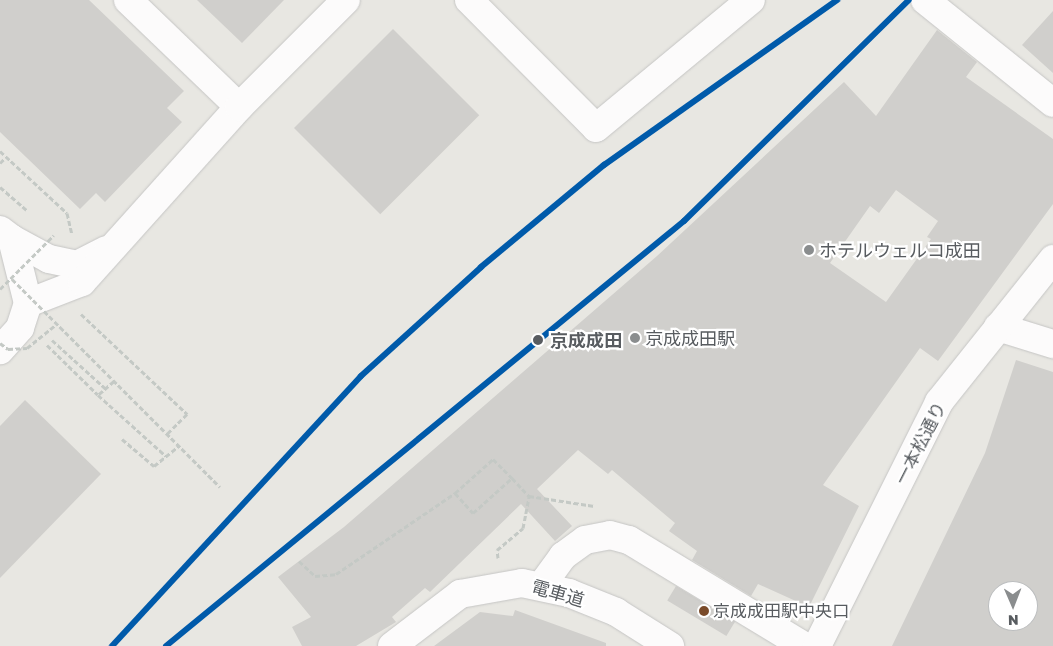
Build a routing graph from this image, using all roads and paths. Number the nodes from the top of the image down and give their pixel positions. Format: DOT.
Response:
graph roads {
  1 [pos="128,0"];
  2 [pos="346,0"];
  3 [pos="469,0"];
  4 [pos="751,0"];
  5 [pos="925,0"];
  6 [pos="1053,103"];
  7 [pos="240,107"];
  8 [pos="0,151"];
  9 [pos="6,157"];
  10 [pos="0,163"];
  11 [pos="6,234"];
  12 [pos="54,235"];
  13 [pos="75,239"];
  14 [pos="114,246"];
  15 [pos="1053,259"];
  16 [pos="12,279"];
  17 [pos="0,289"];
  18 [pos="28,303"];
  19 [pos="81,314"];
  20 [pos="55,325"];
  21 [pos="998,327"];
  22 [pos="52,340"];
  23 [pos="0,343"];
  24 [pos="1053,344"];
  25 [pos="47,345"];
  26 [pos="0,350"];
  27 [pos="114,381"];
  28 [pos="105,388"];
  29 [pos="98,395"];
  30 [pos="167,434"];
  31 [pos="122,439"];
  32 [pos="179,446"];
  33 [pos="166,456"];
  34 [pos="512,478"];
  35 [pos="220,487"];
  36 [pos="454,493"];
  37 [pos="498,550"];
  38 [pos="299,561"];
  39 [pos="542,585"];
  40 [pos="392,646"];
  41 [pos="670,646"];
  42 [pos="804,646"];
  43 [pos="817,646"];
  1 -- 7 [label="street"];
  2 -- 7 [label="street"];
  3 -- 4 [label="street"];
  5 -- 6 [label="street"];
  7 -- 14 [label="street"];
  8 -- 9 [label="path"];
  9 -- 10 [label="path"];
  9 -- 13 [label="path"];
  11 -- 14 [label="street"];
  11 -- 18 [label="street"];
  12 -- 16 [label="path, bridge"];
  14 -- 18 [label="street"];
  15 -- 21 [label="street, 一本松通り"];
  16 -- 17 [label="path, bridge"];
  16 -- 20 [label="path, bridge"];
  18 -- 26 [label="street"];
  19 -- 30 [label="path"];
  20 -- 23 [label="path, bridge"];
  20 -- 27 [label="path, bridge"];
  21 -- 24 [label="street"];
  21 -- 43 [label="street, 一本松通り"];
  22 -- 28 [label="path"];
  25 -- 29 [label="path"];
  27 -- 28 [label="path"];
  27 -- 30 [label="path, bridge"];
  28 -- 29 [label="path"];
  29 -- 33 [label="path"];
  30 -- 32 [label="path, bridge"];
  31 -- 33 [label="path"];
  32 -- 33 [label="path"];
  32 -- 35 [label="path, bridge"];
  34 -- 36 [label="path"];
  34 -- 36 [label="path"];
  34 -- 37 [label="path"];
  36 -- 38 [label="path"];
  39 -- 40 [label="street, 電車道"];
  39 -- 41 [label="street, 電車道"];
  39 -- 42 [label="street"];
}
